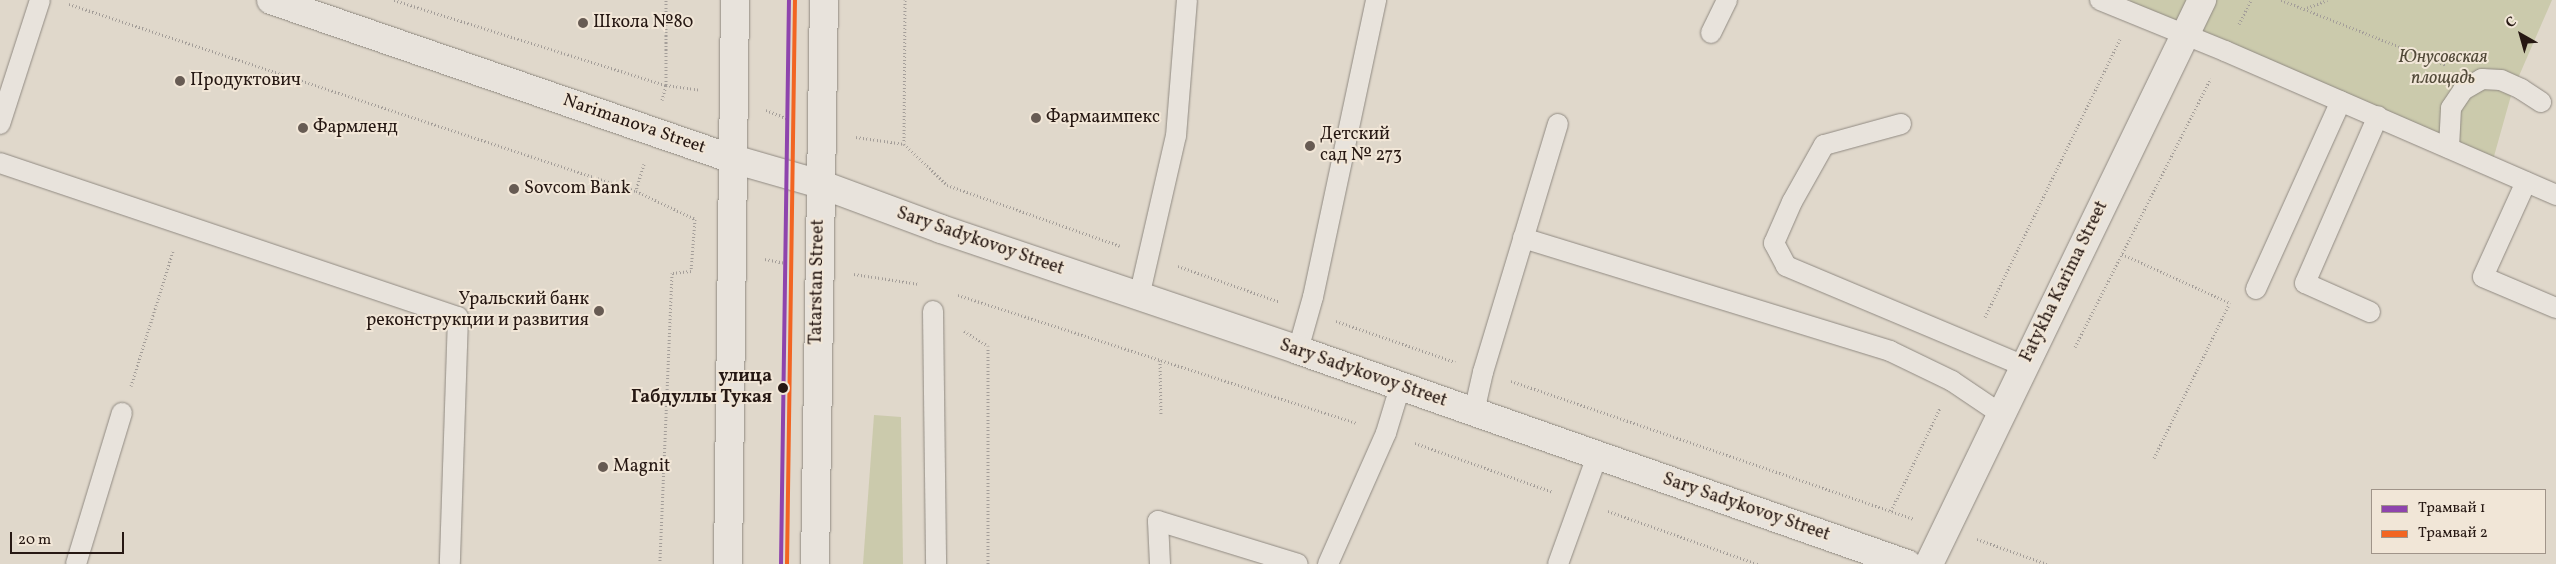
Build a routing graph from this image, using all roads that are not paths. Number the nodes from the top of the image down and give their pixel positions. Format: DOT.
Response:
graph roads {
  1 [pos="40,0"];
  2 [pos="271,0"];
  3 [pos="734,0"];
  4 [pos="824,0"];
  5 [pos="1187,0"];
  6 [pos="1376,0"];
  7 [pos="1727,0"];
  8 [pos="2100,0"];
  9 [pos="2202,0"];
  10 [pos="1711,33"];
  11 [pos="2185,34"];
  12 [pos="2341,101"];
  13 [pos="2541,102"];
  14 [pos="2378,116"];
  15 [pos="0,124"];
  16 [pos="1558,124"];
  17 [pos="1901,124"];
  18 [pos="2449,148"];
  19 [pos="733,159"];
  20 [pos="0,163"];
  21 [pos="2526,182"];
  22 [pos="820,184"];
  23 [pos="2556,195"];
  24 [pos="1523,238"];
  25 [pos="2256,289"];
  26 [pos="1139,297"];
  27 [pos="2556,308"];
  28 [pos="933,311"];
  29 [pos="2370,312"];
  30 [pos="1298,350"];
  31 [pos="2024,366"];
  32 [pos="1400,387"];
  33 [pos="1474,412"];
  34 [pos="122,413"];
  35 [pos="2001,414"];
  36 [pos="1597,456"];
  37 [pos="76,564"];
  38 [pos="450,564"];
  39 [pos="728,564"];
  40 [pos="815,564"];
  41 [pos="936,564"];
  42 [pos="1160,564"];
  43 [pos="1298,564"];
  44 [pos="1328,564"];
  45 [pos="1558,564"];
  46 [pos="1907,564"];
  47 [pos="1929,564"];
  1 -- 15 [label="lane"];
  2 -- 19 [label="street, Narimanova Street"];
  3 -- 19 [label="street"];
  4 -- 22 [label="street, Tatarstan Street"];
  5 -- 26 [label="lane"];
  6 -- 30 [label="lane"];
  7 -- 10 [label="lane"];
  8 -- 11 [label="lane"];
  9 -- 11 [label="street, Fatykha Karima Street"];
  11 -- 12 [label="lane"];
  11 -- 31 [label="street, Fatykha Karima Street"];
  12 -- 14 [label="lane"];
  12 -- 25 [label="lane"];
  13 -- 18 [label="lane"];
  14 -- 18 [label="lane"];
  14 -- 29 [label="lane"];
  16 -- 24 [label="lane"];
  17 -- 31 [label="lane"];
  18 -- 21 [label="lane"];
  19 -- 22 [label="street, Narimanova Street"];
  19 -- 39 [label="street"];
  20 -- 38 [label="lane"];
  21 -- 23 [label="lane"];
  21 -- 27 [label="lane"];
  22 -- 26 [label="street, Sary Sadykovoy Street"];
  22 -- 40 [label="street, Tatarstan Street"];
  24 -- 33 [label="lane"];
  24 -- 35 [label="lane"];
  26 -- 30 [label="street, Sary Sadykovoy Street"];
  28 -- 41 [label="lane"];
  30 -- 32 [label="street, Sary Sadykovoy Street"];
  31 -- 35 [label="street, Fatykha Karima Street"];
  32 -- 33 [label="street, Sary Sadykovoy Street"];
  32 -- 44 [label="lane"];
  33 -- 36 [label="street, Sary Sadykovoy Street"];
  34 -- 37 [label="lane"];
  35 -- 47 [label="street, Fatykha Karima Street"];
  36 -- 45 [label="lane"];
  36 -- 46 [label="street, Sary Sadykovoy Street"];
  42 -- 43 [label="lane"];
}
